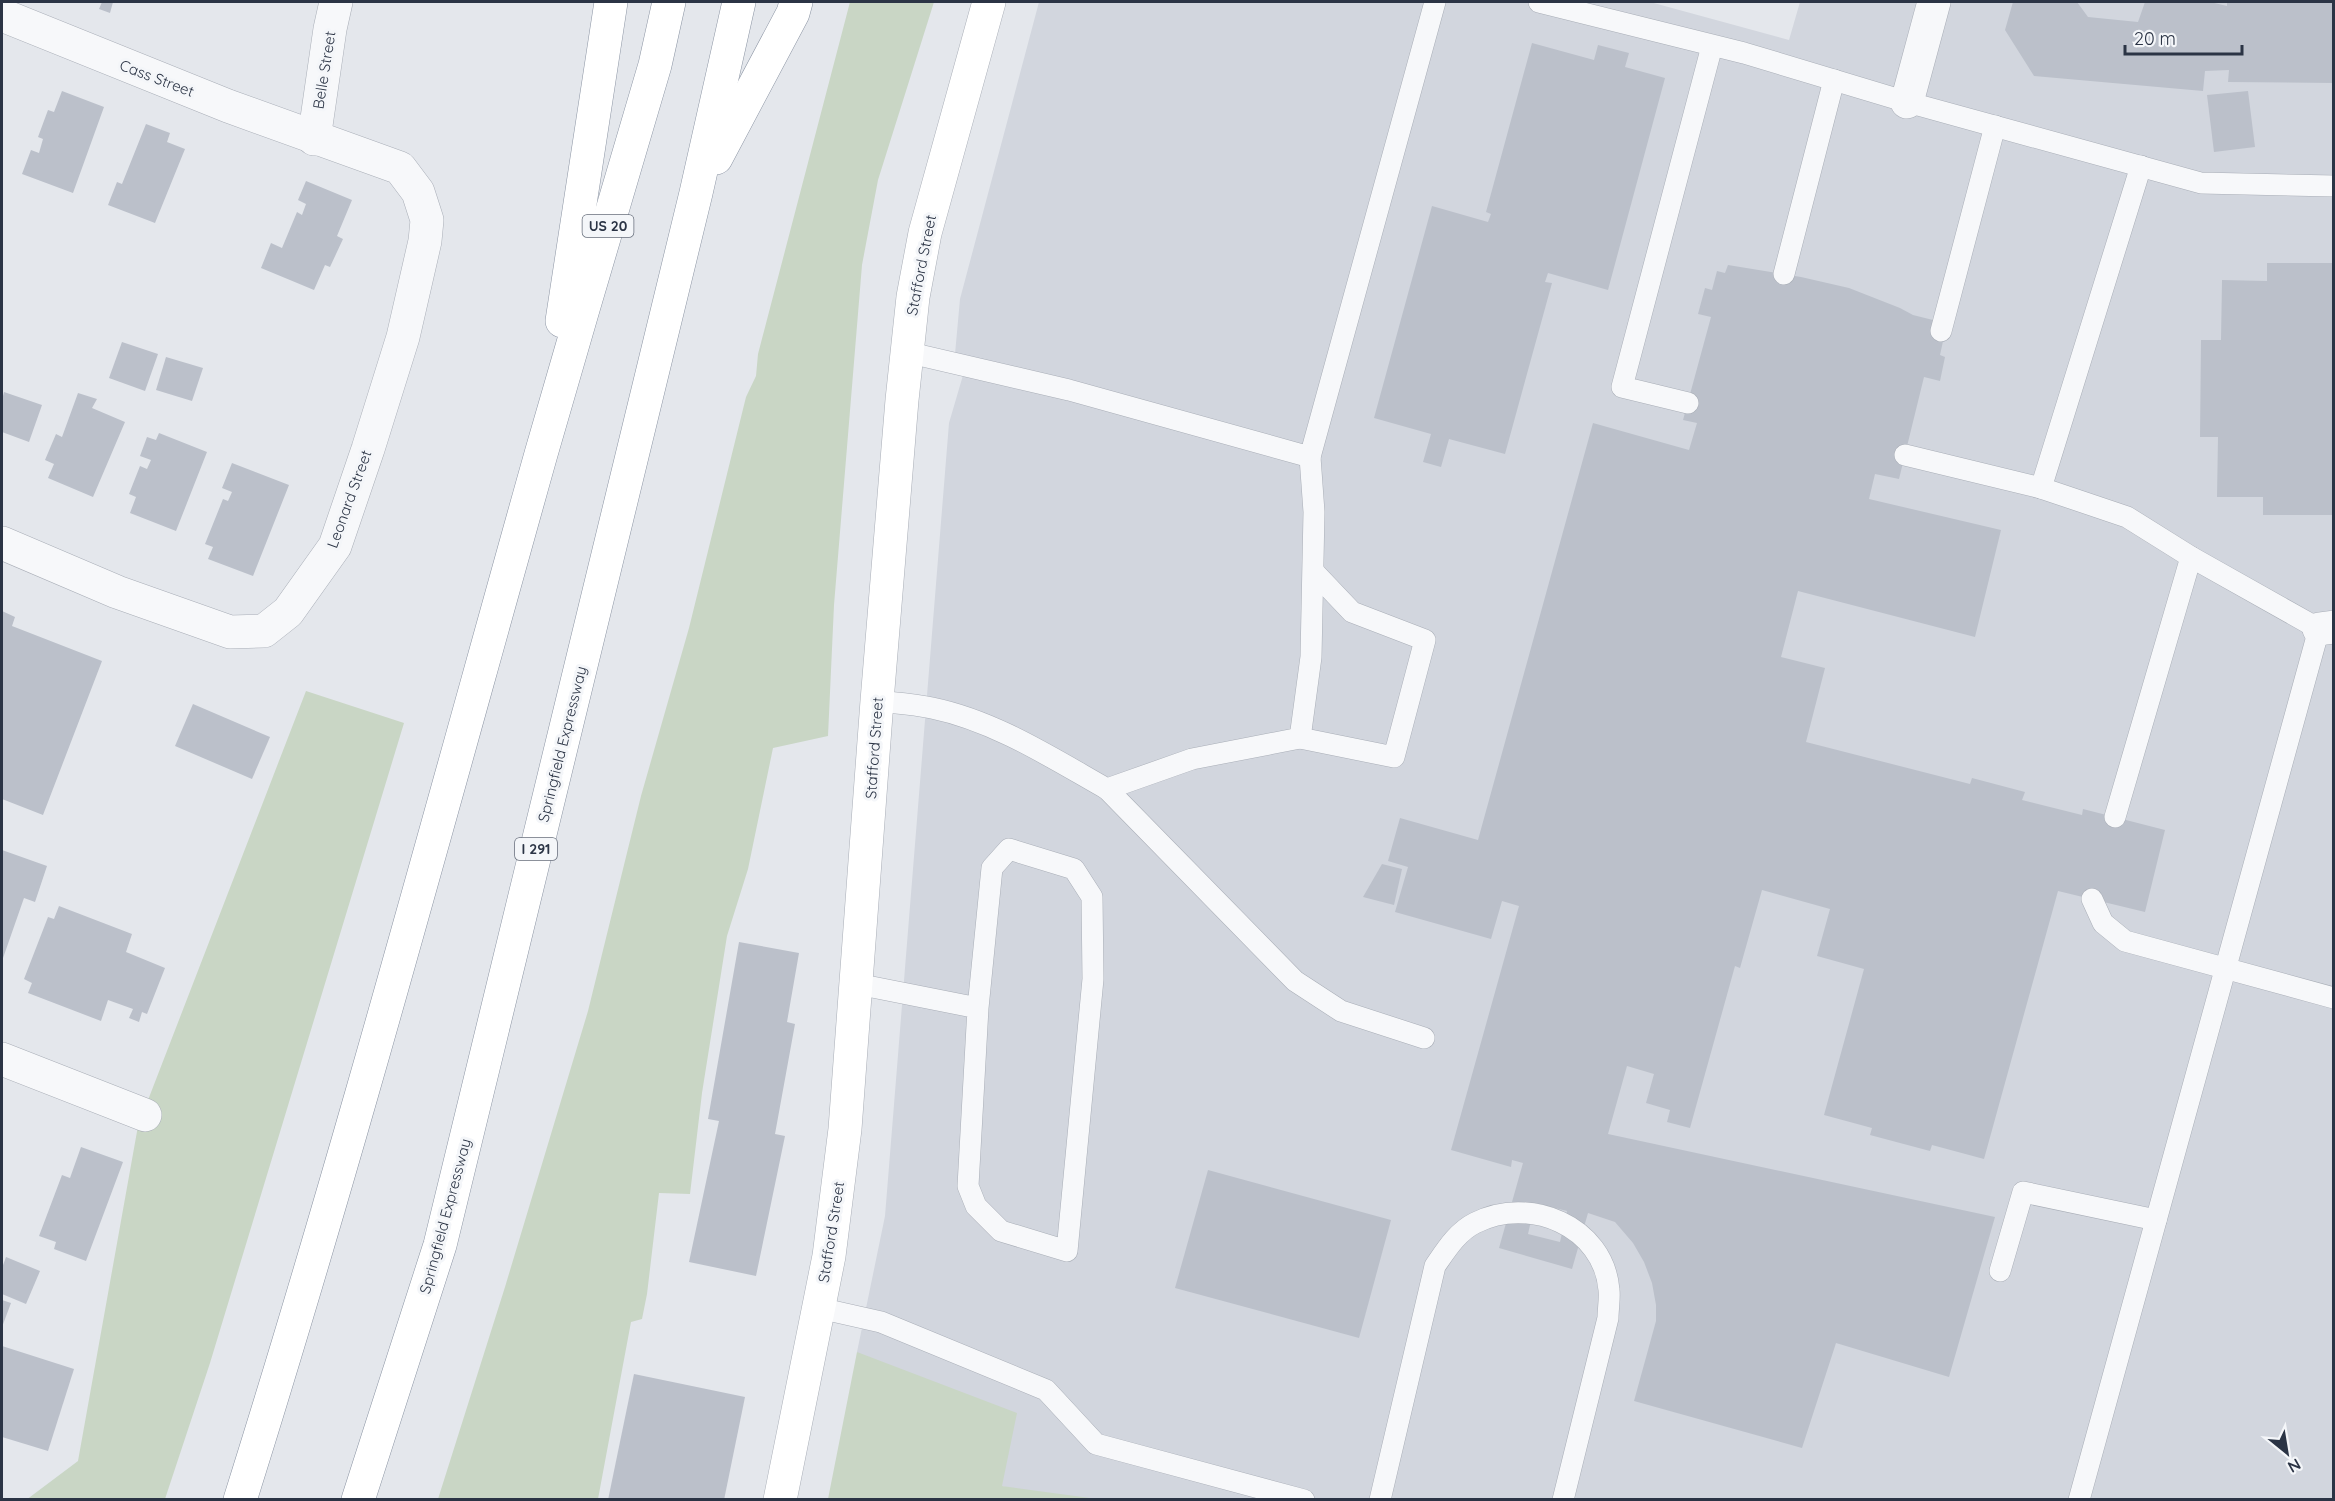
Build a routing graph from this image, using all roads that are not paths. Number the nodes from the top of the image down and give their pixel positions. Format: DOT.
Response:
graph roads {
  1 [pos="334,2"];
  2 [pos="611,2"];
  3 [pos="669,2"];
  4 [pos="739,2"];
  5 [pos="796,2"];
  6 [pos="989,2"];
  7 [pos="1435,2"];
  8 [pos="1539,2"];
  9 [pos="1934,2"];
  10 [pos="2,15"];
  11 [pos="1712,46"];
  12 [pos="1834,80"];
  13 [pos="1907,102"];
  14 [pos="1995,126"];
  15 [pos="314,139"];
  16 [pos="2141,166"];
  17 [pos="2334,186"];
  18 [pos="696,194"];
  19 [pos="1784,274"];
  20 [pos="1941,331"];
  21 [pos="906,352"];
  22 [pos="1688,403"];
  23 [pos="542,450"];
  24 [pos="1905,455"];
  25 [pos="1310,457"];
  26 [pos="2041,488"];
  27 [pos="2,543"];
  28 [pos="2191,557"];
  29 [pos="1314,572"];
  30 [pos="2326,628"];
  31 [pos="877,701"];
  32 [pos="1300,738"];
  33 [pos="1107,789"];
  34 [pos="2115,817"];
  35 [pos="2092,899"];
  36 [pos="2226,968"];
  37 [pos="857,984"];
  38 [pos="2334,998"];
  39 [pos="978,1008"];
  40 [pos="1424,1038"];
  41 [pos="2,1059"];
  42 [pos="145,1115"];
  43 [pos="2156,1220"];
  44 [pos="2000,1271"];
  45 [pos="819,1308"];
  46 [pos="240,1500"];
  47 [pos="358,1500"];
  48 [pos="780,1500"];
  49 [pos="1304,1500"];
  50 [pos="1380,1500"];
  51 [pos="1563,1500"];
  52 [pos="2079,1500"];
  1 -- 15 [label="street, Belle Street"];
  2 -- 23 [label="main road"];
  3 -- 23 [label="main road, US 20"];
  4 -- 18 [label="main road"];
  5 -- 18 [label="main road"];
  6 -- 21 [label="main road, Stafford Street"];
  7 -- 25 [label="lane"];
  8 -- 11 [label="lane"];
  9 -- 13 [label="street"];
  10 -- 15 [label="street, Cass Street"];
  11 -- 12 [label="lane"];
  11 -- 22 [label="lane"];
  12 -- 13 [label="lane"];
  12 -- 19 [label="lane"];
  13 -- 14 [label="lane"];
  14 -- 16 [label="lane"];
  14 -- 20 [label="lane"];
  15 -- 27 [label="street, Leonard Street"];
  16 -- 17 [label="lane"];
  16 -- 26 [label="lane"];
  18 -- 47 [label="main road, Springfield Expressway / I 291"];
  21 -- 25 [label="lane"];
  21 -- 31 [label="main road, Stafford Street"];
  23 -- 46 [label="main road"];
  24 -- 26 [label="lane"];
  25 -- 29 [label="lane"];
  26 -- 28 [label="lane"];
  28 -- 30 [label="lane"];
  28 -- 34 [label="lane"];
  29 -- 32 [label="lane"];
  29 -- 32 [label="lane"];
  30 -- 36 [label="lane"];
  31 -- 33 [label="lane"];
  31 -- 37 [label="main road, Stafford Street"];
  32 -- 33 [label="lane"];
  33 -- 40 [label="lane"];
  35 -- 36 [label="lane"];
  36 -- 38 [label="lane"];
  36 -- 43 [label="lane"];
  37 -- 39 [label="lane"];
  37 -- 45 [label="main road, Stafford Street"];
  39 -- 39 [label="lane"];
  41 -- 42 [label="street"];
  43 -- 44 [label="lane"];
  43 -- 52 [label="lane"];
  45 -- 48 [label="main road, Stafford Street"];
  45 -- 49 [label="lane"];
  50 -- 51 [label="lane"];
}
